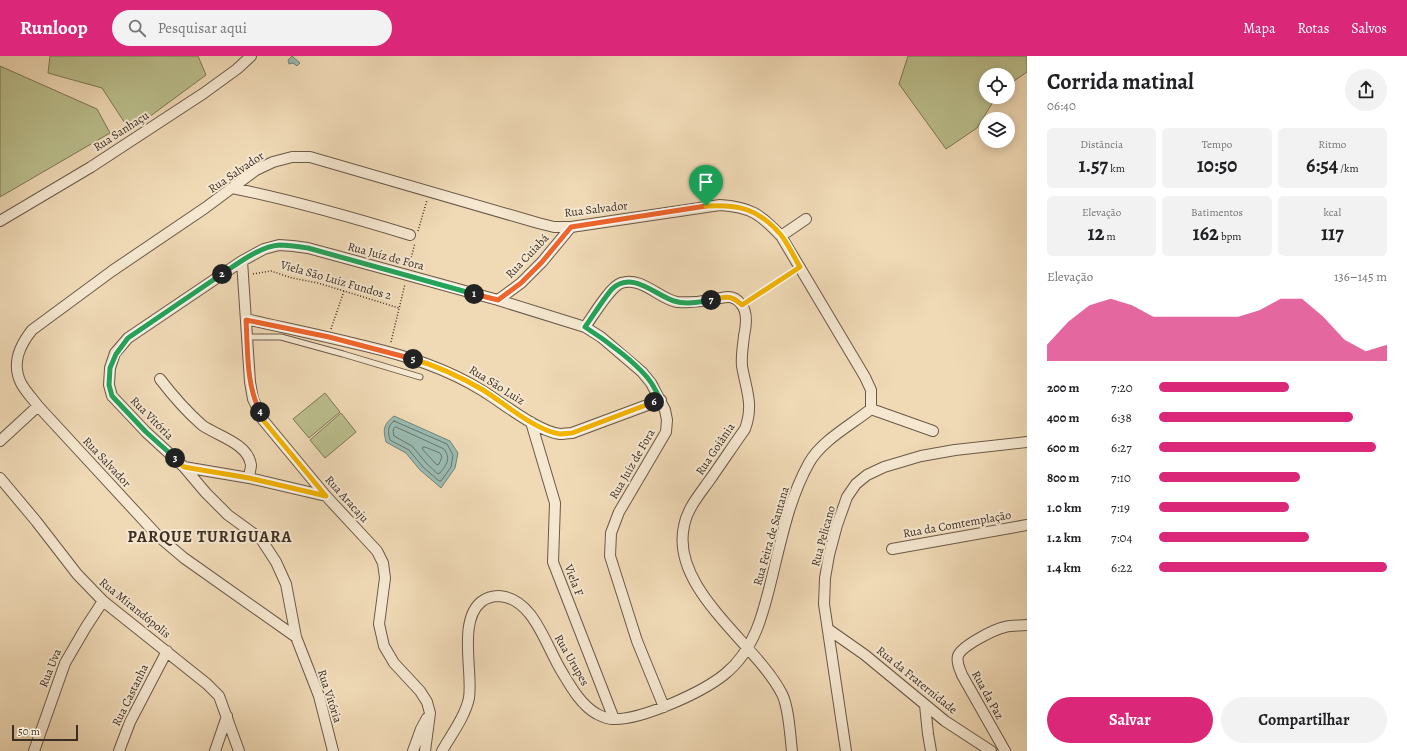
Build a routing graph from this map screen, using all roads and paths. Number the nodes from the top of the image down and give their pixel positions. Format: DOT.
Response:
graph roads {
  1 [pos="252,56"];
  2 [pos="232,188"];
  3 [pos="806,219"];
  4 [pos="0,221"];
  5 [pos="571,227"];
  6 [pos="410,235"];
  7 [pos="781,236"];
  8 [pos="264,249"];
  9 [pos="242,261"];
  10 [pos="800,267"];
  11 [pos="243,276"];
  12 [pos="344,291"];
  13 [pos="498,300"];
  14 [pos="742,305"];
  15 [pos="399,308"];
  16 [pos="246,320"];
  17 [pos="585,327"];
  18 [pos="247,337"];
  19 [pos="329,337"];
  20 [pos="420,377"];
  21 [pos="160,379"];
  22 [pos="661,400"];
  23 [pos="38,406"];
  24 [pos="871,409"];
  25 [pos="532,422"];
  26 [pos="933,431"];
  27 [pos="0,441"];
  28 [pos="1027,442"];
  29 [pos="184,467"];
  30 [pos="0,478"];
  31 [pos="249,478"];
  32 [pos="326,496"];
  33 [pos="1027,525"];
  34 [pos="892,549"];
  35 [pos="103,602"];
  36 [pos="1026,626"];
  37 [pos="828,629"];
  38 [pos="296,637"];
  39 [pos="748,649"];
  40 [pos="167,651"];
  41 [pos="925,705"];
  42 [pos="664,707"];
  43 [pos="430,713"];
  44 [pos="227,716"];
  45 [pos="614,719"];
  46 [pos="945,721"];
  47 [pos="928,734"];
  48 [pos="34,751"];
  49 [pos="119,751"];
  50 [pos="215,751"];
  51 [pos="239,751"];
  52 [pos="333,751"];
  53 [pos="413,751"];
  54 [pos="425,751"];
  55 [pos="442,751"];
  56 [pos="792,751"];
  57 [pos="846,751"];
  58 [pos="931,751"];
  59 [pos="991,751"];
  60 [pos="1005,751"];
  1 -- 4 [label="street, Rua Sanhaçu"];
  2 -- 5 [label="street, Rua Salvador"];
  2 -- 6 [label="street"];
  2 -- 23 [label="street, Rua Salvador"];
  3 -- 7 [label="street"];
  5 -- 7 [label="street, Rua Salvador"];
  5 -- 13 [label="street, Rua Cuiabá"];
  7 -- 10 [label="street, Rua Salvador"];
  8 -- 9 [label="street, Rua Vitória"];
  8 -- 13 [label="street, Rua Juíz de Fora"];
  9 -- 11 [label="street, Rua Aracaju"];
  9 -- 29 [label="street, Rua Vitória"];
  10 -- 14 [label="path"];
  10 -- 24 [label="street, Rua Salvador"];
  11 -- 12 [label="path, Viela São Luiz Fundos 2"];
  11 -- 16 [label="street, Rua Aracaju"];
  12 -- 15 [label="path, Viela São Luiz Fundos 2"];
  12 -- 19 [label="path"];
  13 -- 17 [label="street, Rua Juíz de Fora"];
  14 -- 17 [label="street"];
  14 -- 39 [label="street, Rua Goiânia"];
  16 -- 18 [label="street, Rua Aracaju"];
  16 -- 19 [label="street, Rua São Luiz"];
  17 -- 22 [label="street, Rua Juíz de Fora"];
  18 -- 20 [label="lane"];
  18 -- 32 [label="street, Rua Aracaju"];
  19 -- 25 [label="street, Rua São Luiz"];
  21 -- 31 [label="street"];
  22 -- 25 [label="street, Rua São Luiz"];
  22 -- 42 [label="street, Rua Juíz de Fora"];
  23 -- 27 [label="street"];
  23 -- 38 [label="street, Rua Salvador"];
  24 -- 26 [label="street"];
  24 -- 39 [label="street, Rua Feira de Santana"];
  25 -- 45 [label="street, Viela F"];
  28 -- 37 [label="street, Rua Pelicano"];
  29 -- 31 [label="street"];
  29 -- 38 [label="street, Rua Vitória"];
  30 -- 35 [label="street, Rua Mirandópolis"];
  31 -- 32 [label="street"];
  32 -- 43 [label="street, Rua Aracaju"];
  33 -- 34 [label="street, Rua da Comtemplação"];
  35 -- 40 [label="street, Rua Mirandópolis"];
  35 -- 48 [label="street, Rua Uva"];
  36 -- 60 [label="street, Rua da Paz"];
  37 -- 41 [label="street, Rua da Fraternidade"];
  37 -- 57 [label="street, Rua Pelicano"];
  38 -- 52 [label="street, Rua Vitória"];
  39 -- 42 [label="street, Rua Urupes"];
  39 -- 56 [label="street"];
  40 -- 44 [label="street, Rua Mirandópolis"];
  40 -- 49 [label="street, Rua Castanha"];
  41 -- 46 [label="street, Rua da Fraternidade"];
  41 -- 47 [label="street"];
  42 -- 45 [label="street, Rua Urupes"];
  43 -- 53 [label="street"];
  43 -- 54 [label="street"];
  44 -- 50 [label="street"];
  44 -- 51 [label="street, Rua Mirandópolis"];
  45 -- 55 [label="street, Rua Urupes"];
  46 -- 47 [label="street"];
  46 -- 59 [label="street, Rua da Fraternidade"];
  47 -- 58 [label="street"];
}
